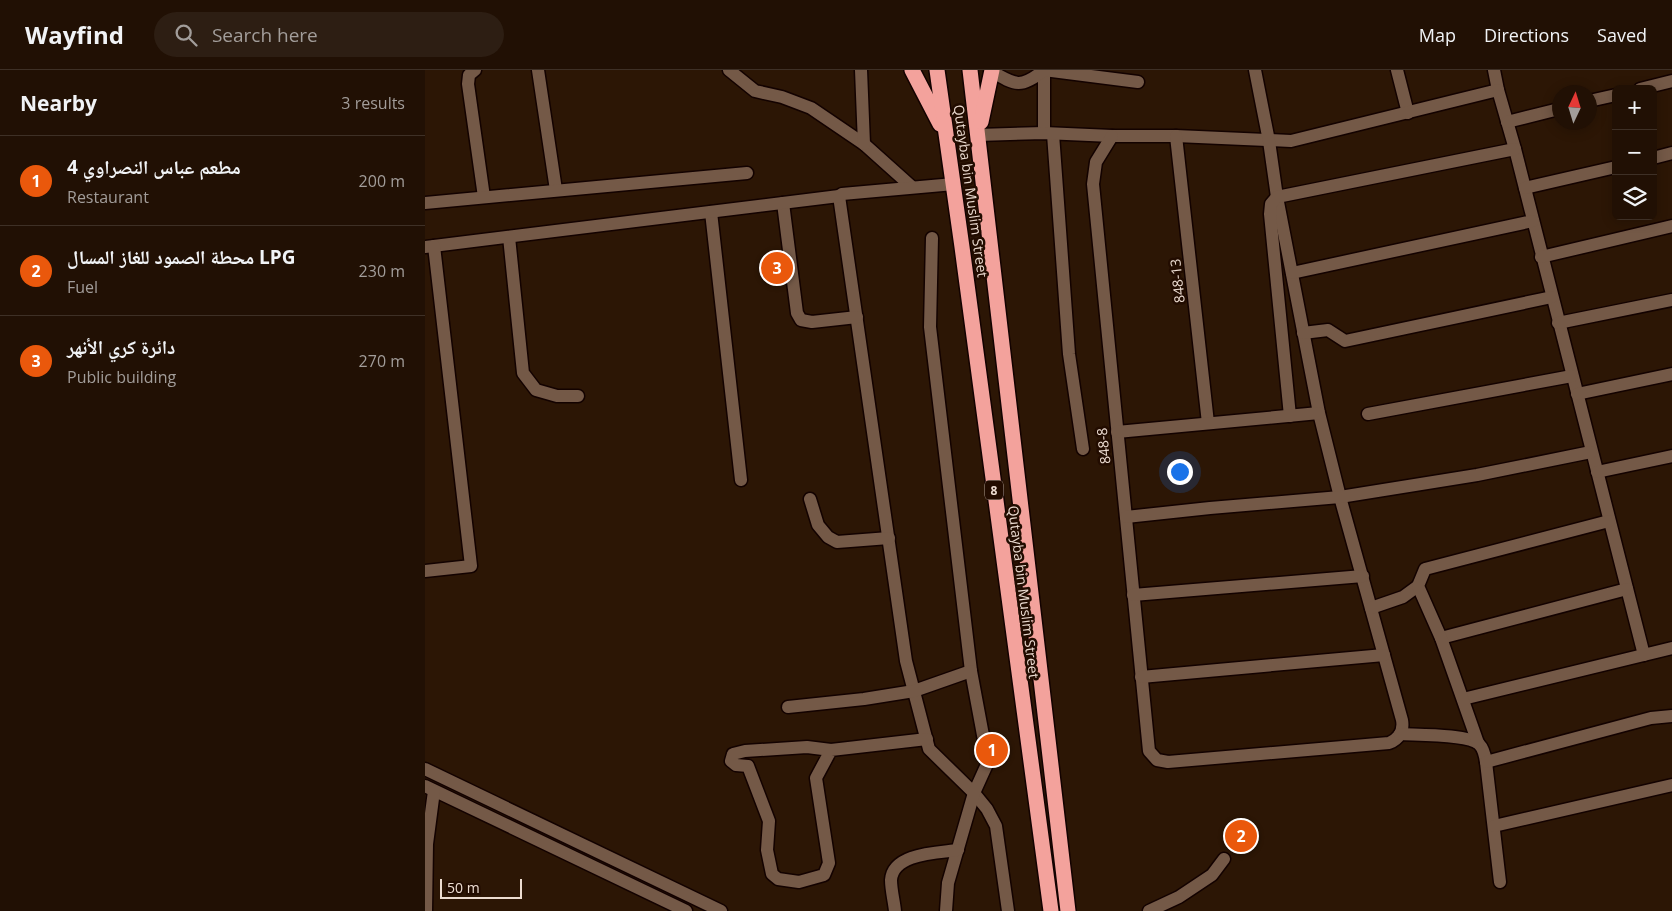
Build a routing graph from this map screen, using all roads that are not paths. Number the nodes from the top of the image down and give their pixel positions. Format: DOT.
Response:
graph roads {
  1 [pos="475,70"];
  2 [pos="539,70"];
  3 [pos="729,70"];
  4 [pos="861,70"];
  5 [pos="912,70"];
  6 [pos="937,70"];
  7 [pos="970,70"];
  8 [pos="1044,70"];
  9 [pos="1255,70"];
  10 [pos="1397,70"];
  11 [pos="1494,70"];
  12 [pos="991,71"];
  13 [pos="1672,81"];
  14 [pos="1138,82"];
  15 [pos="1656,85"];
  16 [pos="1498,90"];
  17 [pos="1612,96"];
  18 [pos="1597,100"];
  19 [pos="1552,111"];
  20 [pos="1408,113"];
  21 [pos="1507,122"];
  22 [pos="1049,134"];
  23 [pos="978,136"];
  24 [pos="1112,136"];
  25 [pos="1176,136"];
  26 [pos="948,140"];
  27 [pos="1269,141"];
  28 [pos="864,144"];
  29 [pos="1515,149"];
  30 [pos="1672,153"];
  31 [pos="1657,157"];
  32 [pos="1612,168"];
  33 [pos="747,173"];
  34 [pos="954,184"];
  35 [pos="912,188"];
  36 [pos="1525,188"];
  37 [pos="556,190"];
  38 [pos="839,196"];
  39 [pos="1277,196"];
  40 [pos="484,197"];
  41 [pos="425,203"];
  42 [pos="783,203"];
  43 [pos="711,212"];
  44 [pos="1533,221"];
  45 [pos="1672,226"];
  46 [pos="509,237"];
  47 [pos="932,238"];
  48 [pos="430,247"];
  49 [pos="1541,257"];
  50 [pos="1292,273"];
  51 [pos="1552,298"];
  52 [pos="1672,300"];
  53 [pos="857,317"];
  54 [pos="1558,323"];
  55 [pos="1303,333"];
  56 [pos="1672,374"];
  57 [pos="1572,376"];
  58 [pos="1577,394"];
  59 [pos="578,396"];
  60 [pos="1319,413"];
  61 [pos="1368,414"];
  62 [pos="1290,416"];
  63 [pos="1208,423"];
  64 [pos="1117,432"];
  65 [pos="1083,449"];
  66 [pos="1591,452"];
  67 [pos="1672,456"];
  68 [pos="1597,472"];
  69 [pos="741,480"];
  70 [pos="1340,497"];
  71 [pos="811,499"];
  72 [pos="1126,517"];
  73 [pos="1609,521"];
  74 [pos="889,538"];
  75 [pos="425,571"];
  76 [pos="1363,576"];
  77 [pos="1418,586"];
  78 [pos="1627,589"];
  79 [pos="1133,595"];
  80 [pos="1371,608"];
  81 [pos="1441,638"];
  82 [pos="1672,648"];
  83 [pos="1644,654"];
  84 [pos="1384,655"];
  85 [pos="971,671"];
  86 [pos="1141,677"];
  87 [pos="914,691"];
  88 [pos="1463,700"];
  89 [pos="788,707"];
  90 [pos="1672,716"];
  91 [pos="1400,734"];
  92 [pos="927,739"];
  93 [pos="1478,743"];
  94 [pos="831,750"];
  95 [pos="1486,762"];
  96 [pos="425,769"];
  97 [pos="1672,785"];
  98 [pos="430,789"];
  99 [pos="974,793"];
  100 [pos="1493,826"];
  101 [pos="958,850"];
  102 [pos="1224,859"];
  103 [pos="1500,882"];
  104 [pos="426,911"];
  105 [pos="686,911"];
  106 [pos="721,911"];
  107 [pos="895,911"];
  108 [pos="946,911"];
  109 [pos="1008,911"];
  110 [pos="1051,911"];
  111 [pos="1067,911"];
  112 [pos="1149,911"];
  1 -- 40 [label="street"];
  2 -- 37 [label="street"];
  3 -- 28 [label="street"];
  4 -- 28 [label="street"];
  5 -- 26 [label="highway"];
  6 -- 26 [label="highway, Qutayba bin Muslim Street / 8"];
  7 -- 23 [label="highway, Qutayba bin Muslim Street / 8"];
  8 -- 12 [label="street"];
  8 -- 14 [label="street"];
  8 -- 22 [label="street"];
  9 -- 27 [label="street"];
  10 -- 20 [label="street"];
  11 -- 16 [label="street"];
  12 -- 23 [label="highway"];
  13 -- 15 [label="street"];
  16 -- 20 [label="street"];
  16 -- 21 [label="street"];
  17 -- 18 [label="street"];
  19 -- 21 [label="street"];
  20 -- 27 [label="street"];
  21 -- 29 [label="street"];
  22 -- 23 [label="street"];
  22 -- 24 [label="street"];
  22 -- 65 [label="street"];
  23 -- 111 [label="highway, Qutayba bin Muslim Street / 8"];
  24 -- 25 [label="street"];
  24 -- 64 [label="street, 848-8"];
  25 -- 27 [label="street"];
  25 -- 63 [label="street, 848-13"];
  26 -- 34 [label="highway, Qutayba bin Muslim Street / 8"];
  27 -- 39 [label="street"];
  28 -- 35 [label="street"];
  29 -- 36 [label="street"];
  29 -- 39 [label="street"];
  30 -- 31 [label="street"];
  32 -- 36 [label="street"];
  33 -- 37 [label="street"];
  34 -- 35 [label="street"];
  34 -- 110 [label="highway, Qutayba bin Muslim Street / 8"];
  35 -- 38 [label="street"];
  36 -- 44 [label="street"];
  37 -- 40 [label="street"];
  38 -- 42 [label="street"];
  38 -- 53 [label="street"];
  39 -- 50 [label="street"];
  39 -- 62 [label="street"];
  40 -- 41 [label="street"];
  42 -- 43 [label="street"];
  42 -- 53 [label="street"];
  43 -- 46 [label="street"];
  43 -- 69 [label="street"];
  44 -- 49 [label="street"];
  44 -- 50 [label="street"];
  45 -- 49 [label="street"];
  46 -- 48 [label="street"];
  46 -- 59 [label="street"];
  47 -- 85 [label="street"];
  48 -- 75 [label="street"];
  49 -- 51 [label="street"];
  50 -- 55 [label="street"];
  51 -- 54 [label="street"];
  51 -- 55 [label="street"];
  52 -- 54 [label="street"];
  53 -- 74 [label="street"];
  54 -- 57 [label="street"];
  55 -- 60 [label="street"];
  56 -- 58 [label="street"];
  57 -- 58 [label="street"];
  57 -- 61 [label="street"];
  58 -- 66 [label="street"];
  60 -- 62 [label="street"];
  60 -- 70 [label="street"];
  62 -- 63 [label="street"];
  63 -- 64 [label="street"];
  64 -- 72 [label="street, 848-8"];
  66 -- 68 [label="street"];
  66 -- 70 [label="street"];
  67 -- 68 [label="street"];
  68 -- 73 [label="street"];
  70 -- 72 [label="street"];
  70 -- 76 [label="street"];
  71 -- 74 [label="street"];
  72 -- 79 [label="street, 848-8"];
  73 -- 77 [label="street"];
  73 -- 78 [label="street"];
  74 -- 87 [label="street"];
  76 -- 79 [label="street"];
  76 -- 80 [label="street"];
  77 -- 80 [label="street"];
  77 -- 81 [label="street"];
  78 -- 81 [label="street"];
  78 -- 83 [label="street"];
  79 -- 86 [label="street, 848-8"];
  80 -- 84 [label="street"];
  81 -- 88 [label="street"];
  82 -- 83 [label="street"];
  83 -- 88 [label="street"];
  84 -- 86 [label="street"];
  84 -- 91 [label="street"];
  85 -- 87 [label="street"];
  85 -- 99 [label="street"];
  86 -- 91 [label="street, 848-8"];
  87 -- 89 [label="street"];
  87 -- 92 [label="street"];
  88 -- 93 [label="street"];
  90 -- 95 [label="street"];
  91 -- 93 [label="street"];
  92 -- 94 [label="street"];
  92 -- 99 [label="street"];
  93 -- 95 [label="street"];
  94 -- 94 [label="street"];
  95 -- 100 [label="street"];
  96 -- 106 [label="street"];
  97 -- 100 [label="street"];
  98 -- 104 [label="street"];
  98 -- 105 [label="street"];
  99 -- 101 [label="street"];
  99 -- 109 [label="street"];
  100 -- 103 [label="street"];
  101 -- 107 [label="street"];
  101 -- 108 [label="street"];
  102 -- 112 [label="street"];
}
